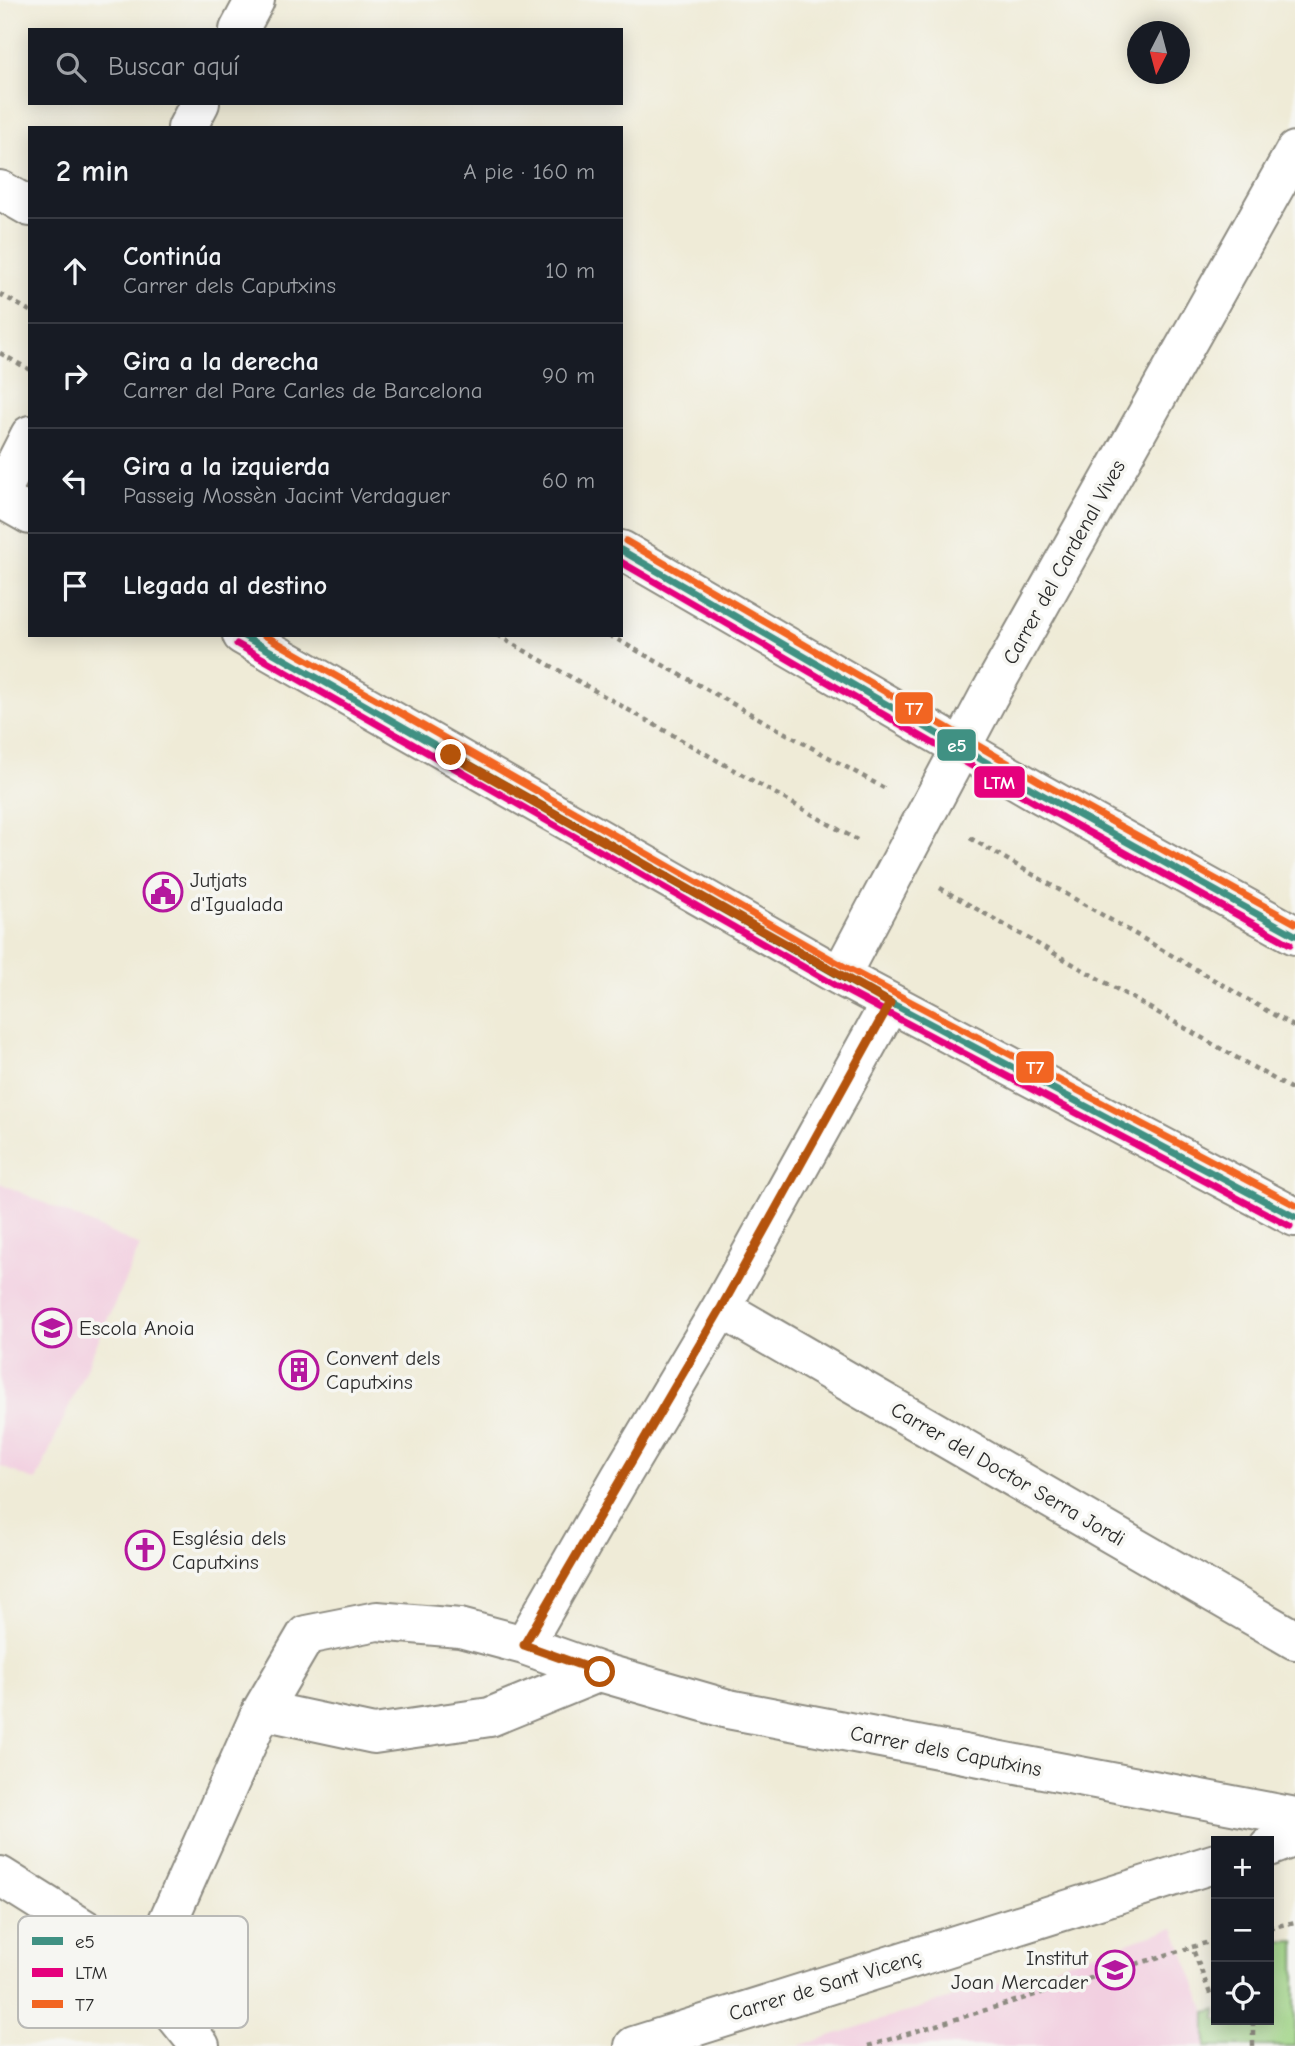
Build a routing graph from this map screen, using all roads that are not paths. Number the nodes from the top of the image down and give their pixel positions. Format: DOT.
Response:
graph roads {
  1 [pos="255,0"];
  2 [pos="240,28"];
  3 [pos="199,105"];
  4 [pos="188,126"];
  5 [pos="1295,151"];
  6 [pos="0,190"];
  7 [pos="28,206"];
  8 [pos="28,439"];
  9 [pos="0,496"];
  10 [pos="28,514"];
  11 [pos="623,551"];
  12 [pos="246,637"];
  13 [pos="961,747"];
  14 [pos="1295,935"];
  15 [pos="840,976"];
  16 [pos="890,1003"];
  17 [pos="1295,1217"];
  18 [pos="721,1308"];
  19 [pos="1295,1640"];
  20 [pos="524,1645"];
  21 [pos="600,1672"];
  22 [pos="262,1710"];
  23 [pos="1295,1817"];
  24 [pos="1295,1837"];
  25 [pos="1274,1845"];
  26 [pos="1211,1865"];
  27 [pos="0,1876"];
  28 [pos="64,1916"];
  29 [pos="170,1916"];
  30 [pos="185,2028"];
  31 [pos="200,2046"];
  32 [pos="634,2046"];
  1 -- 2 [label="street"];
  3 -- 4 [label="street"];
  5 -- 13 [label="street, Carrer del Cardenal Vives"];
  6 -- 7 [label="street"];
  8 -- 9 [label="street"];
  9 -- 10 [label="street"];
  11 -- 13 [label="street"];
  12 -- 15 [label="street"];
  13 -- 14 [label="street"];
  13 -- 15 [label="street, Carrer del Cardenal Vives"];
  15 -- 16 [label="street"];
  16 -- 17 [label="street"];
  16 -- 18 [label="street"];
  18 -- 19 [label="street, Carrer del Doctor Serra Jordi"];
  18 -- 20 [label="street"];
  20 -- 21 [label="street, Carrer dels Caputxins"];
  20 -- 22 [label="street, Carrer dels Caputxins"];
  21 -- 22 [label="street"];
  21 -- 23 [label="street, Carrer dels Caputxins"];
  22 -- 29 [label="street, Carrer dels Caputxins"];
  24 -- 25 [label="street"];
  26 -- 32 [label="street, Carrer de Sant Vicenç"];
  27 -- 28 [label="street"];
  30 -- 31 [label="street"];
}
